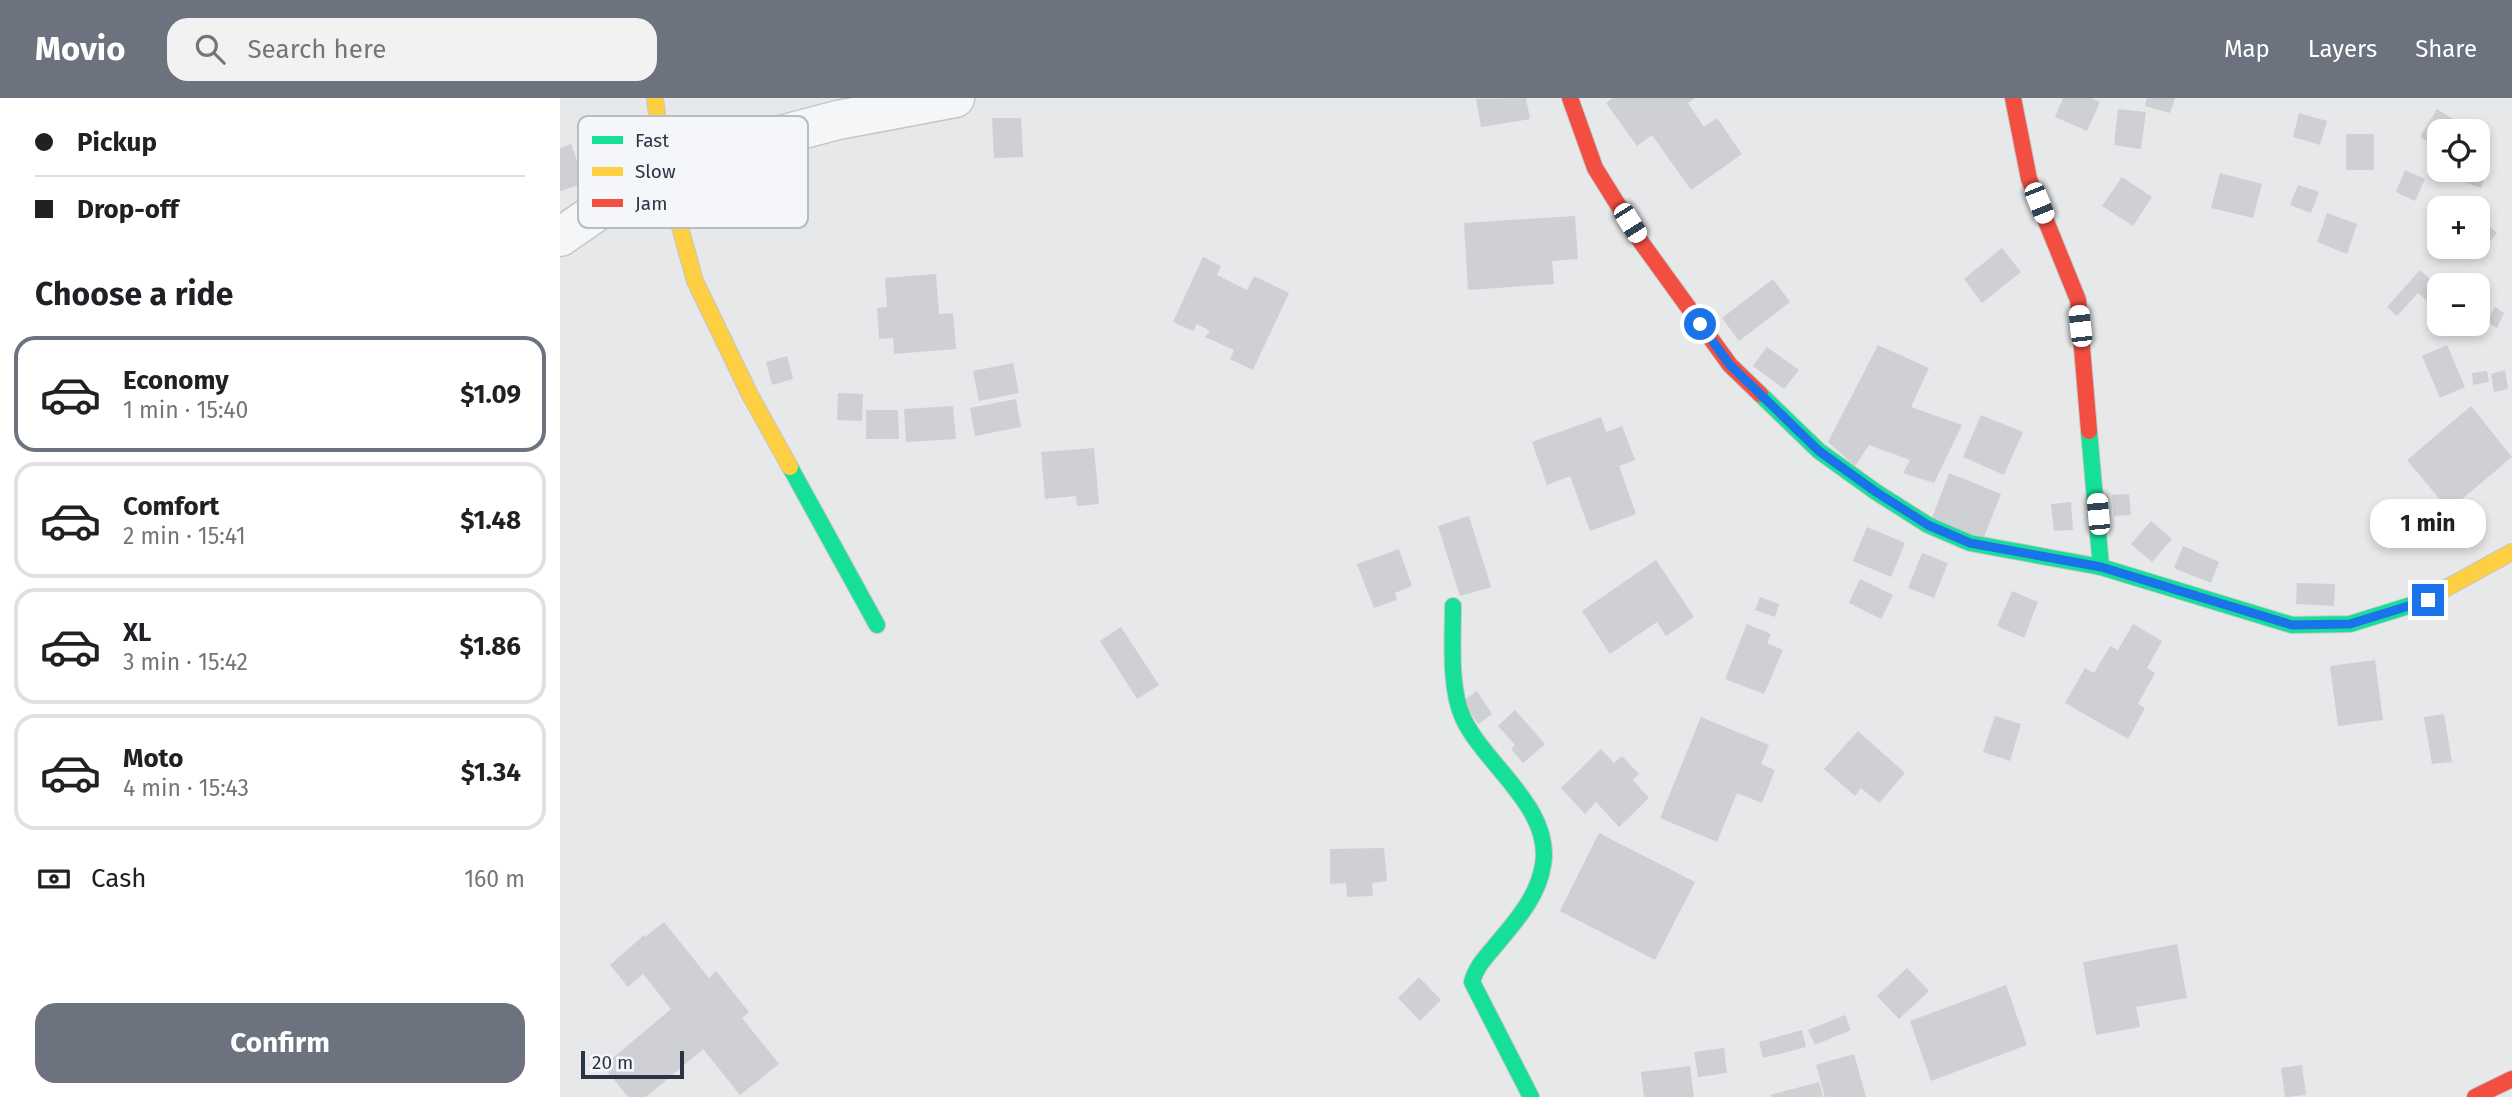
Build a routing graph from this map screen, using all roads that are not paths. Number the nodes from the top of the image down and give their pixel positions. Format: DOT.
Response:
graph roads {
  1 [pos="655,98"];
  2 [pos="955,98"];
  3 [pos="1570,98"];
  4 [pos="2013,98"];
  5 [pos="657,116"];
  6 [pos="808,129"];
  7 [pos="578,225"];
  8 [pos="680,228"];
  9 [pos="560,237"];
  10 [pos="2512,552"];
  11 [pos="2101,567"];
  12 [pos="1453,606"];
  13 [pos="877,625"];
  14 [pos="2512,1079"];
  15 [pos="1531,1097"];
  16 [pos="2475,1097"];
  1 -- 5 [label="street"];
  2 -- 6 [label="street"];
  3 -- 11 [label="street"];
  4 -- 11 [label="street"];
  7 -- 9 [label="street"];
  8 -- 13 [label="street"];
  10 -- 11 [label="street"];
  12 -- 15 [label="street"];
  14 -- 16 [label="street"];
}
